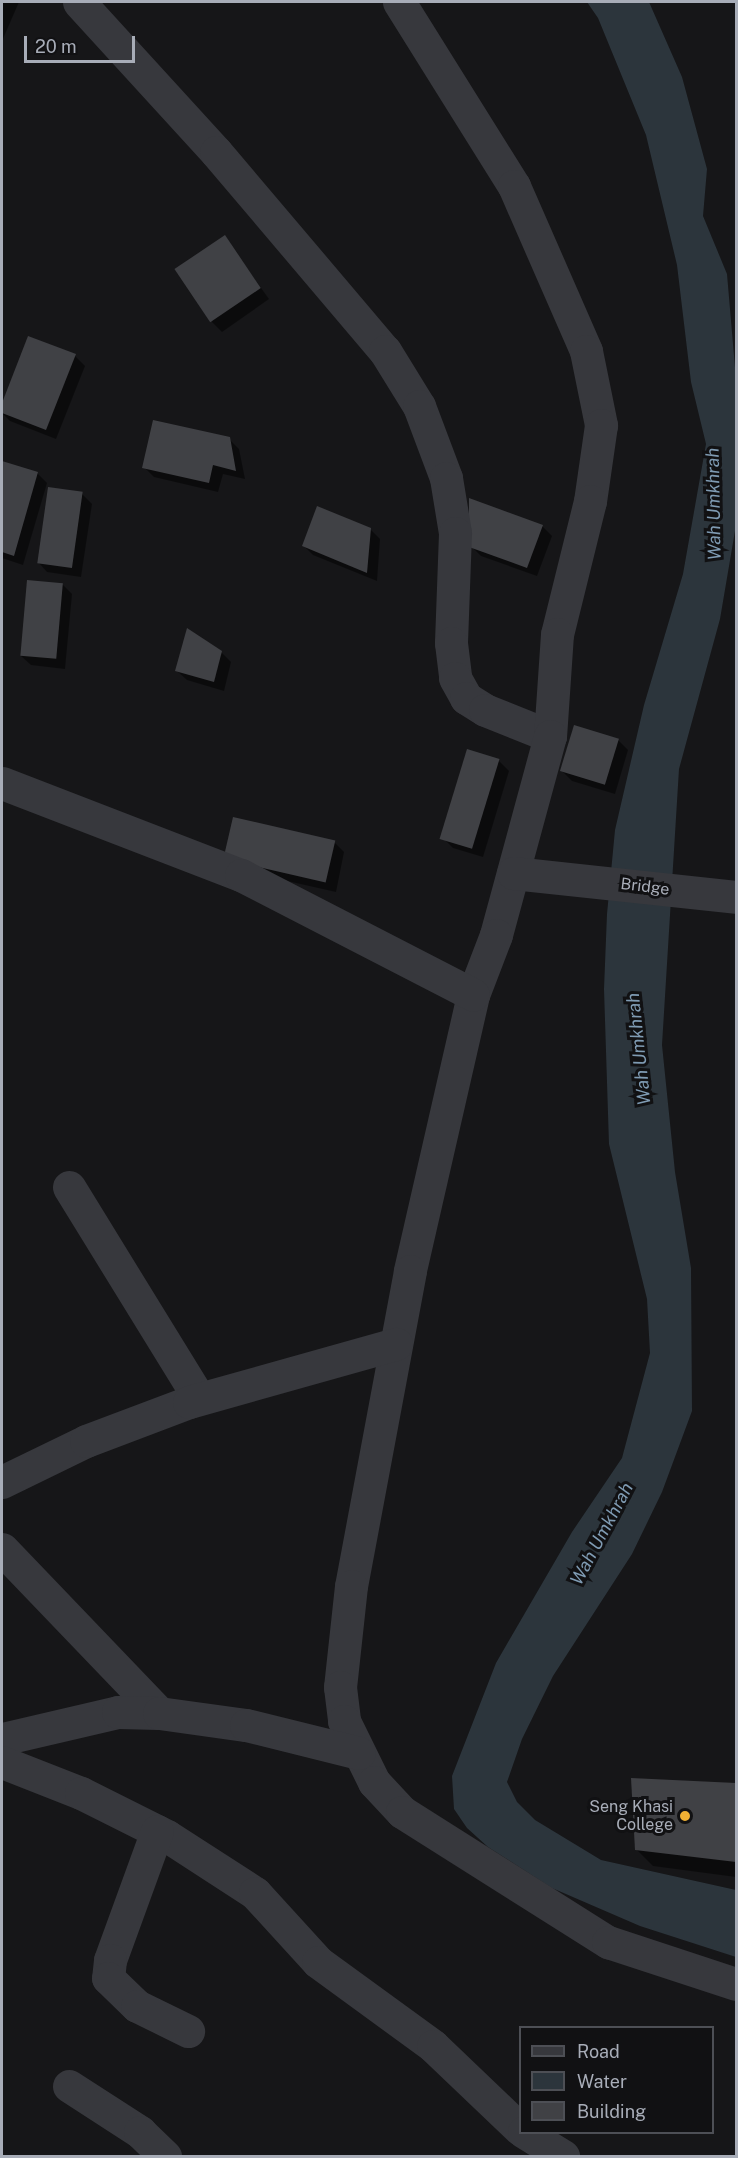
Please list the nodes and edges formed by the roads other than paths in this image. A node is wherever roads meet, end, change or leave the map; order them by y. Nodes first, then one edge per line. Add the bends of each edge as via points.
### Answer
1 (80, 2) edge
2 (399, 2) edge
3 (550, 736) junction
4 (2, 783) edge
5 (513, 873) junction
6 (726, 896) edge
7 (473, 995) junction
8 (69, 1187) dead end
9 (396, 1344) junction
10 (200, 1398) junction
11 (2, 1482) edge
12 (2, 1549) edge
13 (159, 1713) junction
14 (2, 1739) edge
15 (359, 1753) junction
16 (2, 1762) edge
17 (157, 1832) junction
18 (736, 1984) edge
19 (188, 2031) dead end
20 (69, 2086) dead end
21 (524, 2140) edge
22 (165, 2157) edge
23 (563, 2157) edge

1 - 3 street via 216,152 385,351 418,406 446,478 455,533 451,643 455,678 466,698 485,710
2 - 3 street via 514,186 586,351 598,395 600,435 590,501 557,634
3 - 5 street
4 - 7 street via 241,875
5 - 6 street, Bridge
5 - 7 street
7 - 9 street
8 - 10 street
9 - 10 street
9 - 15 street via 351,1586 340,1687 344,1721
10 - 11 street via 86,1441
12 - 13 street
13 - 14 street via 118,1712
13 - 15 street via 246,1725
15 - 18 street via 374,1782 402,1812 608,1942
16 - 17 street via 81,1793
17 - 19 street via 110,1960 108,1978 137,2006
17 - 21 street via 255,1893 318,1962 433,2046
20 - 22 street via 140,2132
21 - 23 street

